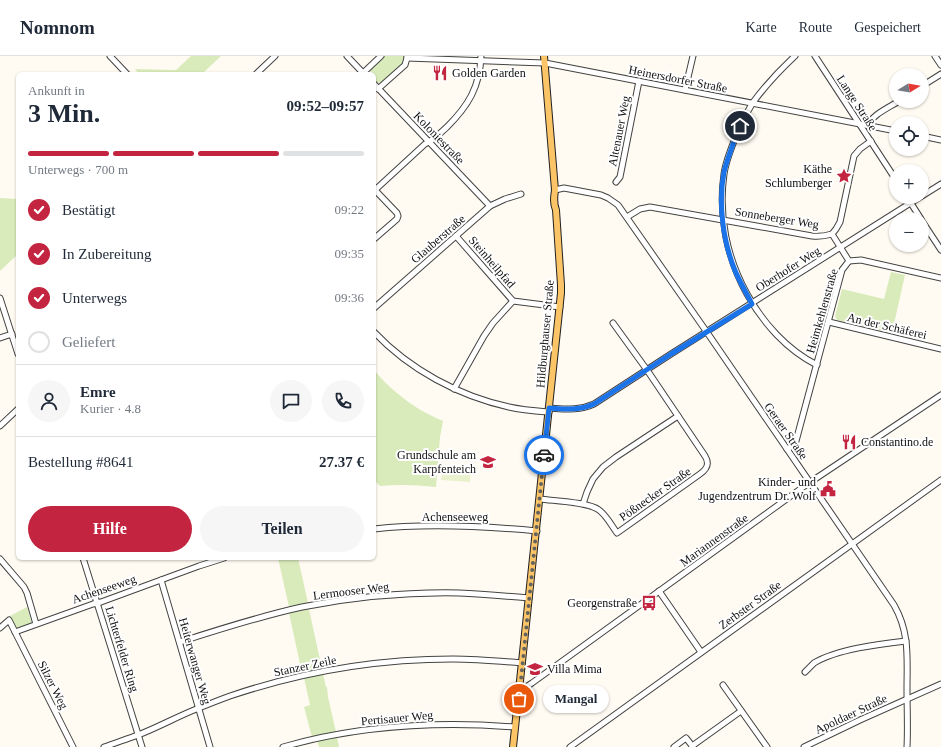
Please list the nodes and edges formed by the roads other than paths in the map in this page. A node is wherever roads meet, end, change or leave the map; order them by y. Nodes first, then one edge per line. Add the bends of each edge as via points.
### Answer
1 (110, 56) edge
2 (275, 56) edge
3 (347, 56) edge
4 (381, 56) edge
5 (693, 56) edge
6 (795, 56) edge
7 (815, 56) edge
8 (935, 56) edge
9 (407, 57) edge
10 (480, 58) edge
11 (544, 59) edge
12 (941, 65) edge
13 (125, 72) edge
14 (258, 72) edge
15 (362, 72) edge
16 (366, 72) edge
17 (941, 74) edge
18 (639, 81) junction
19 (929, 82) edge
20 (376, 86) edge
21 (685, 90) junction
22 (753, 103) junction
23 (889, 107) edge
24 (860, 124) junction
25 (868, 126) junction
26 (889, 130) edge
27 (929, 137) edge
28 (941, 140) edge
29 (871, 141) junction
30 (429, 142) junction
31 (889, 169) edge
32 (616, 182) dead end
33 (941, 184) edge
34 (376, 189) edge
35 (555, 190) junction
36 (376, 191) edge
37 (929, 191) edge
38 (521, 194) dead end
39 (908, 204) edge
40 (490, 206) junction
41 (627, 217) junction
42 (723, 220) junction
43 (929, 231) edge
44 (832, 234) junction
45 (456, 236) junction
46 (376, 238) edge
47 (841, 248) junction
48 (941, 250) edge
49 (849, 261) junction
50 (941, 278) edge
51 (0, 298) edge
52 (513, 302) junction
53 (752, 304) junction
54 (376, 306) edge
55 (560, 307) junction
56 (829, 322) junction
57 (613, 323) dead end
58 (707, 332) junction
59 (12, 334) junction
60 (376, 334) edge
61 (0, 338) edge
62 (16, 347) edge
63 (941, 349) edge
64 (817, 365) junction
65 (647, 370) junction
66 (454, 389) junction
67 (941, 395) edge
68 (549, 410) junction
69 (16, 411) edge
70 (678, 416) junction
71 (0, 426) edge
72 (787, 450) junction
73 (941, 480) edge
74 (810, 482) junction
75 (540, 499) junction
76 (583, 504) junction
77 (376, 529) edge
78 (537, 531) junction
79 (852, 544) junction
80 (0, 559) edge
81 (84, 560) edge
82 (218, 560) edge
83 (161, 580) junction
84 (659, 591) junction
85 (529, 598) junction
86 (97, 603) junction
87 (36, 624) junction
88 (0, 628) edge
89 (15, 632) junction
90 (906, 641) junction
91 (180, 642) junction
92 (701, 652) junction
93 (522, 663) junction
94 (805, 672) dead end
95 (941, 684) edge
96 (723, 685) dead end
97 (520, 688) junction
98 (907, 699) junction
99 (198, 708) junction
100 (741, 711) junction
101 (515, 727) junction
102 (139, 735) junction
103 (73, 747) edge
104 (104, 747) edge
105 (142, 747) edge
106 (210, 747) edge
107 (283, 747) edge
108 (513, 747) edge
109 (570, 747) edge
110 (674, 747) edge
111 (692, 747) edge
112 (767, 747) edge
113 (804, 747) edge
114 (908, 747) edge

1 - 13 street
2 - 14 street
3 - 15 street
4 - 16 street
5 - 21 street
6 - 22 street
7 - 24 street, Lange Straße
8 - 12 street
9 - 10 street, Heinersdorfer Straße
9 - 20 street via 405,65
10 - 11 street, Heinersdorfer Straße
10 - 30 street via 480,73 467,104
11 - 18 street, Heinersdorfer Straße
11 - 35 main road, Hildburghauser Straße
17 - 19 street
18 - 21 street, Heinersdorfer Straße
18 - 32 street, Altenauer Weg via 620,177
20 - 30 street, Koloniestraße
21 - 22 street, Heinersdorfer Straße
22 - 24 street, Heinersdorfer Straße
22 - 42 street via 740,126 724,173
23 - 25 street via 873,117
24 - 25 street, Heinersdorfer Straße
24 - 29 street, Lange Straße
25 - 26 street, Heinersdorfer Straße
27 - 28 street
29 - 31 street, Lange Straße
29 - 44 street via 854,156 840,222
30 - 34 street
30 - 40 street, Koloniestraße
33 - 37 street, Oberhofer Weg
35 - 41 street, Geraer Straße via 564,188 601,195 618,205
35 - 55 main road, Hildburghauser Straße via 553,198 561,285
36 - 46 street via 398,216
38 - 40 street, Glauberstraße
39 - 47 street, Oberhofer Weg
40 - 45 street, Glauberstraße
41 - 42 street, Sonneberger Weg via 640,209 650,207
41 - 58 street, Geraer Straße
42 - 44 street, Sonneberger Weg via 819,237
42 - 53 street via 734,268
43 - 48 street
44 - 47 street, Heimkehlenstraße
45 - 52 street, Steinheilpfad
45 - 54 street, Glauberstraße
47 - 49 street, Heimkehlenstraße
47 - 53 street, Oberhofer Weg
49 - 50 street via 861,260
49 - 56 street, Heimkehlenstraße via 842,270
51 - 59 street
52 - 55 street, Steinheilpfad
52 - 66 street via 484,336
53 - 58 street, Oberhofer Weg
53 - 64 street via 783,341
55 - 68 main road, Hildburghauser Straße
56 - 63 street, An der Schäferei
56 - 64 street, Heimkehlenstraße
57 - 65 street
58 - 65 street, Oberhofer Weg
58 - 72 street, Geraer Straße
59 - 61 street
59 - 62 street
60 - 66 street, Oberhofer Weg via 408,362
64 - 72 street, Heimkehlenstraße via 796,441
65 - 68 street, Oberhofer Weg via 594,404 574,410
65 - 70 street, Pößnecker Straße
66 - 68 street, Oberhofer Weg via 503,406
67 - 74 street, Mariannenstraße
68 - 75 main road, Hildburghauser Straße
69 - 71 street
70 - 76 street via 603,467 593,479
70 - 76 street, Pößnecker Straße via 707,458 706,469 617,533 600,511
72 - 74 street, Geraer Straße
73 - 79 street, Zerbster Straße
74 - 79 street, Geraer Straße
74 - 84 street, Mariannenstraße
75 - 76 street
75 - 78 main road, Hildburghauser Straße
77 - 78 street, Achenseeweg via 460,526
78 - 85 main road, Hildburghauser Straße
79 - 90 street, Geraer Straße via 894,605 901,619
79 - 92 street, Zerbster Straße
80 - 87 street via 24,587
81 - 86 street, Lichterfelder Ring
82 - 83 street, Achenseeweg
83 - 86 street, Achenseeweg
83 - 91 street, Heiterwanger Weg
84 - 92 street
84 - 97 street, Mariannenstraße via 532,683 523,689
85 - 91 street, Lermooser Weg via 450,593 348,600 278,613
85 - 93 main road, Hildburghauser Straße
86 - 87 street, Achenseeweg
86 - 102 street, Lichterfelder Ring
87 - 89 street, Achenseeweg
88 - 89 street via 9,620
89 - 103 street, Silzer Weg
90 - 94 street via 841,652 817,662
90 - 98 street, Geraer Straße
91 - 99 street, Heiterwanger Weg
92 - 109 street, Zerbster Straße
93 - 97 main road, Hildburghauser Straße
93 - 99 street, Stanzer Zeile via 452,659 357,666 280,681
95 - 98 street, Apoldaer Straße
96 - 100 street
97 - 101 main road, Hildburghauser Straße
98 - 113 street, Apoldaer Straße
98 - 114 street, Geraer Straße
99 - 102 street, Stanzer Zeile
99 - 106 street, Heiterwanger Weg
100 - 111 street
100 - 112 street
101 - 107 street, Pertisauer Weg via 421,724 336,734
101 - 108 main road, Hildburghauser Straße
102 - 104 street, Stanzer Zeile
102 - 105 street, Lichterfelder Ring
110 - 111 street via 686,738

